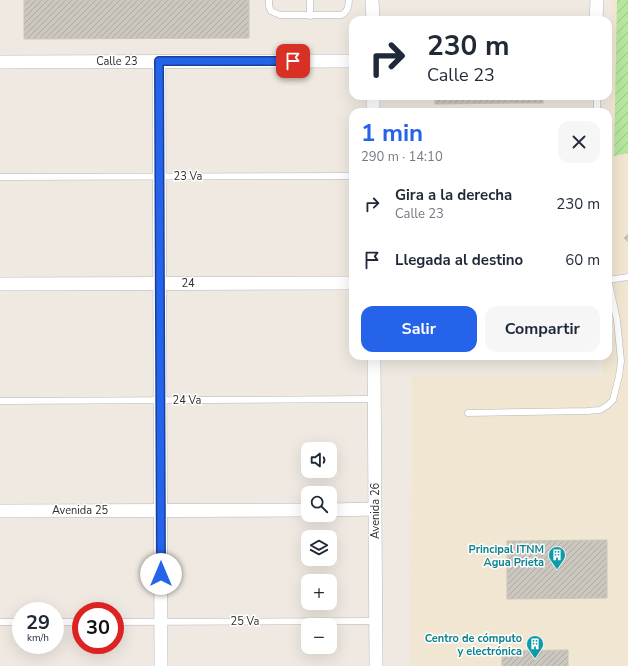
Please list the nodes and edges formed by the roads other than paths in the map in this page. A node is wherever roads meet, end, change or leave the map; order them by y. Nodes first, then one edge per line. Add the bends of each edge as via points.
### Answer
1 (268, 0) edge
2 (310, 0) edge
3 (349, 0) edge
4 (372, 0) edge
5 (597, 0) edge
6 (310, 16) junction
7 (373, 16) edge
8 (596, 16) edge
9 (159, 61) junction
10 (349, 61) edge
11 (0, 62) edge
12 (159, 176) junction
13 (349, 176) edge
14 (0, 177) edge
15 (628, 277) edge
16 (612, 279) edge
17 (349, 283) edge
18 (0, 284) edge
19 (160, 284) junction
20 (612, 298) edge
21 (374, 360) edge
22 (375, 399) junction
23 (160, 400) junction
24 (0, 401) edge
25 (468, 413) dead end
26 (375, 509) junction
27 (160, 510) junction
28 (301, 510) edge
29 (337, 510) edge
30 (0, 511) edge
31 (161, 621) junction
32 (376, 621) junction
33 (0, 622) edge
34 (12, 622) edge
35 (124, 622) edge
36 (161, 666) edge
37 (376, 666) edge

1 - 6 lane via 271,11 280,15
2 - 6 lane
3 - 6 lane via 348,8 342,15
4 - 7 street
5 - 8 street
9 - 10 street, Calle 23
9 - 11 street, Calle 23
9 - 12 street
12 - 13 lane, 23 Va
12 - 14 lane, 23 Va
12 - 19 street
15 - 16 lane
17 - 19 street, 24
18 - 19 street, 24
19 - 23 street
20 - 25 lane via 621,361 613,400 608,405 600,410 587,411
21 - 22 street, Avenida 26
22 - 23 lane, 24 Va
22 - 26 street, Avenida 26
23 - 24 lane, 24 Va
23 - 27 street
26 - 29 street
26 - 32 street, Avenida 26
27 - 28 street, Avenida 25
27 - 30 street, Avenida 25
27 - 31 street
31 - 32 lane, 25 Va
31 - 35 lane, 25 Va
31 - 36 street
32 - 37 street, Avenida 26
33 - 34 lane

